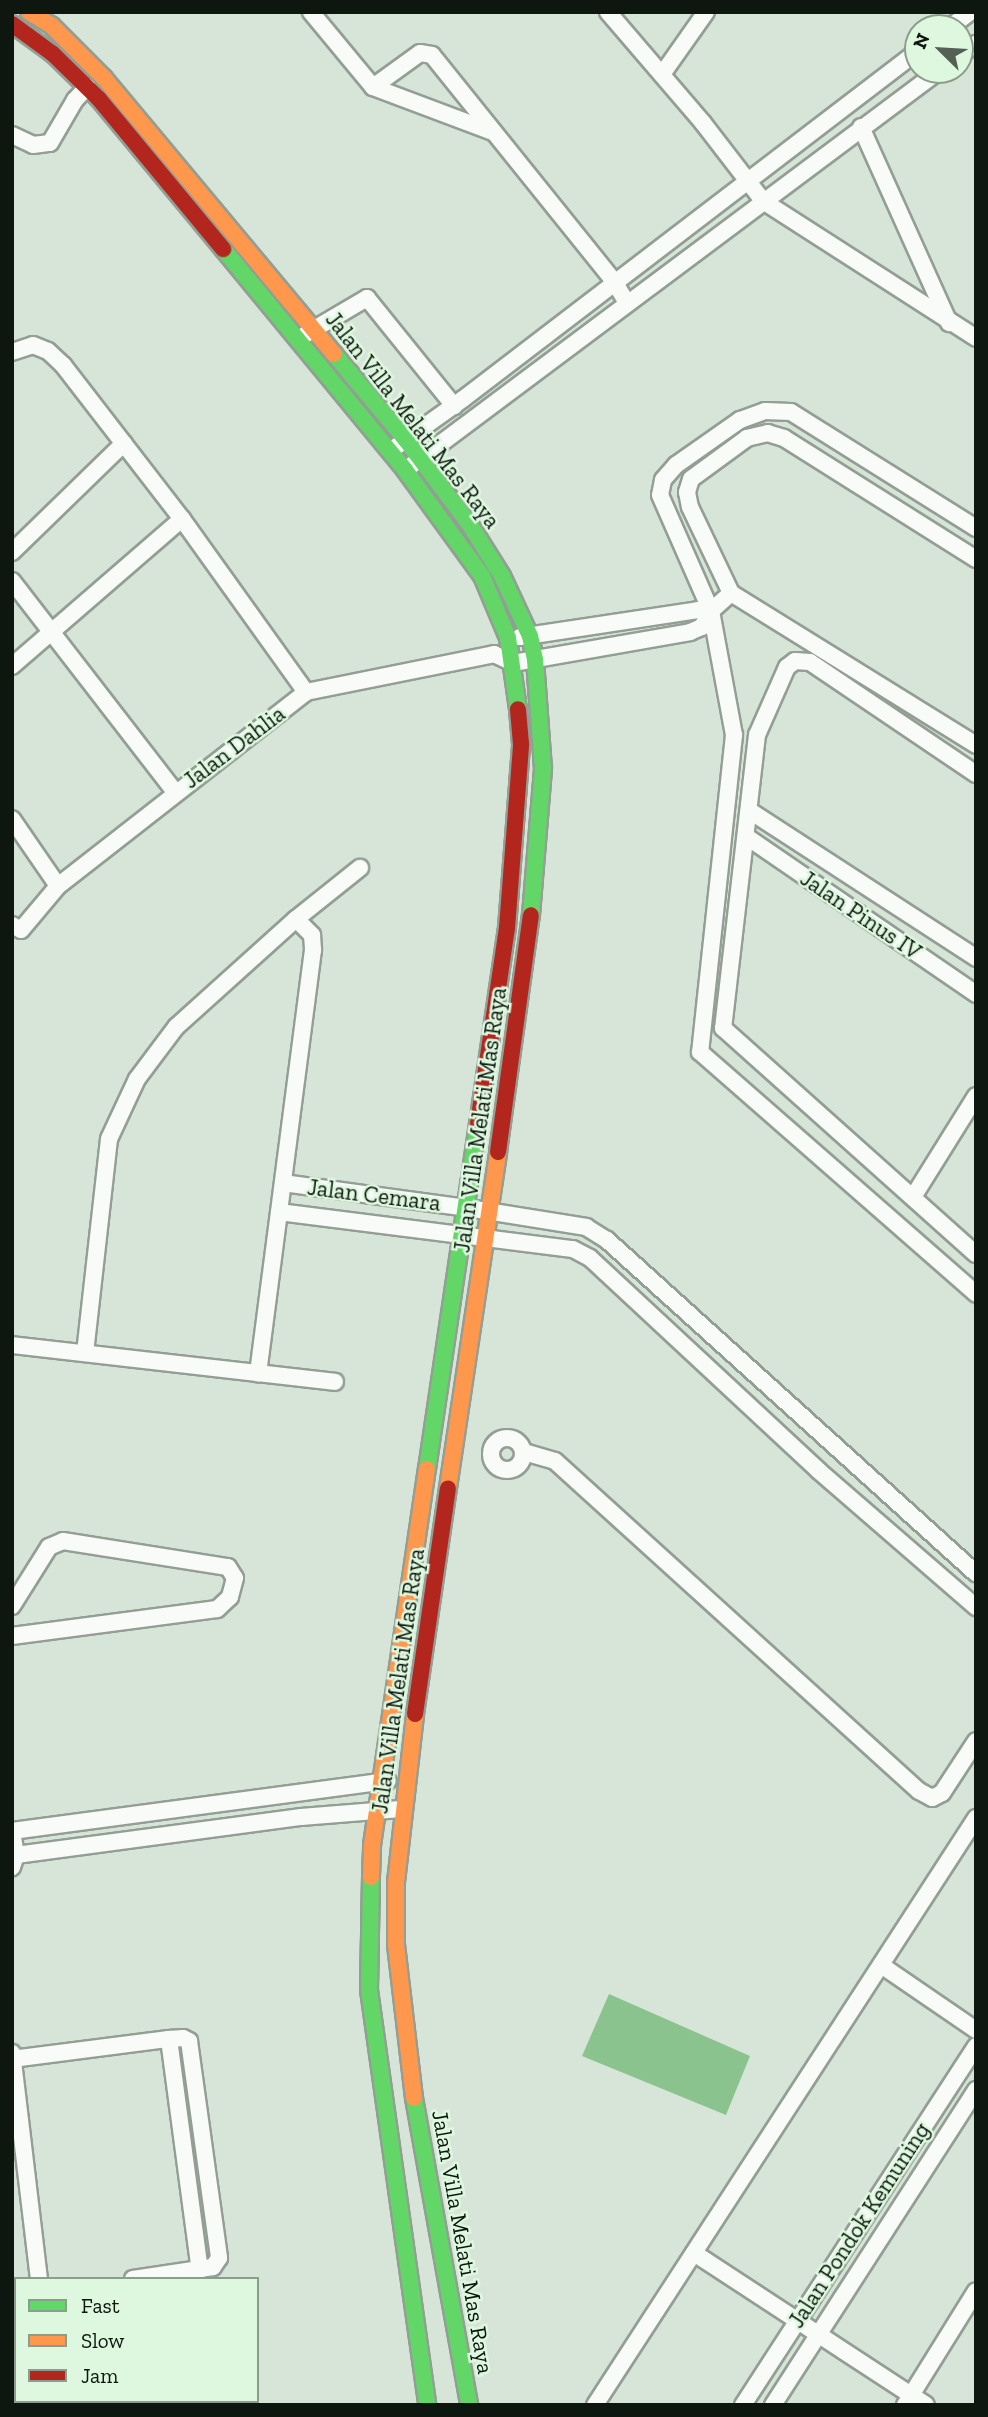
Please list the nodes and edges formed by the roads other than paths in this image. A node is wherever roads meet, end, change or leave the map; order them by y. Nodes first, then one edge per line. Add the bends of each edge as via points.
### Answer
1 (29, 12) edge
2 (311, 12) edge
3 (608, 12) edge
4 (706, 12) edge
5 (12, 24) edge
6 (904, 62) edge
7 (663, 73) junction
8 (921, 84) edge
9 (87, 87) junction
10 (373, 87) junction
11 (861, 128) junction
12 (495, 133) junction
13 (12, 135) edge
14 (746, 181) junction
15 (763, 201) junction
16 (615, 282) junction
17 (627, 303) junction
18 (949, 323) junction
19 (315, 329) junction
20 (976, 338) edge
21 (298, 340) junction
22 (13, 353) edge
23 (454, 406) junction
24 (406, 440) junction
25 (124, 443) junction
26 (389, 451) junction
27 (420, 460) junction
28 (405, 470) junction
29 (182, 519) junction
30 (976, 528) edge
31 (12, 552) edge
32 (976, 559) edge
33 (12, 581) edge
34 (731, 593) junction
35 (711, 611) junction
36 (52, 632) junction
37 (530, 636) junction
38 (508, 639) junction
39 (494, 654) junction
40 (535, 660) junction
41 (513, 663) junction
42 (12, 666) edge
43 (306, 692) junction
44 (734, 735) junction
45 (757, 735) junction
46 (976, 746) edge
47 (520, 768) junction
48 (543, 769) junction
49 (976, 774) edge
50 (175, 792) junction
51 (750, 811) junction
52 (12, 819) edge
53 (747, 837) junction
54 (360, 867) dead end
55 (58, 886) junction
56 (736, 915) junction
57 (714, 917) junction
58 (296, 919) junction
59 (17, 928) edge
60 (976, 958) edge
61 (976, 994) edge
62 (976, 1096) edge
63 (282, 1184) junction
64 (913, 1197) junction
65 (466, 1207) junction
66 (490, 1211) junction
67 (279, 1212) junction
68 (462, 1236) junction
69 (485, 1239) junction
70 (976, 1254) edge
71 (974, 1287) edge
72 (12, 1345) edge
73 (85, 1353) junction
74 (258, 1373) junction
75 (335, 1382) dead end
76 (524, 1452) dead end
77 (976, 1573) edge
78 (12, 1606) edge
79 (976, 1607) edge
80 (12, 1636) edge
81 (976, 1741) edge
82 (379, 1780) junction
83 (405, 1781) junction
84 (401, 1809) junction
85 (376, 1811) junction
86 (976, 1818) edge
87 (12, 1832) edge
88 (14, 1861) edge
89 (881, 1965) junction
90 (976, 2030) edge
91 (976, 2046) edge
92 (12, 2053) edge
93 (13, 2058) edge
94 (976, 2090) edge
95 (694, 2253) junction
96 (39, 2277) edge
97 (148, 2277) edge
98 (976, 2291) edge
99 (795, 2321) junction
100 (818, 2335) junction
101 (908, 2400) edge
102 (427, 2405) edge
103 (469, 2405) edge
104 (595, 2405) edge
105 (743, 2405) edge
106 (773, 2405) edge
107 (926, 2405) edge

1 - 19 street, Jalan Villa Melati Mas Raya via 52,26 104,78
2 - 10 street
3 - 7 street
4 - 7 street
5 - 9 street, Jalan Villa Melati Mas Raya
6 - 14 street
7 - 14 street
8 - 11 street
9 - 13 street via 50,143 33,145
9 - 21 street, Jalan Villa Melati Mas Raya
10 - 12 street
10 - 12 street via 420,53 432,55
11 - 15 street
11 - 18 street
12 - 16 street
14 - 15 street
14 - 16 street
15 - 17 street
15 - 18 street
16 - 17 street
16 - 23 street
17 - 27 street
18 - 20 street
19 - 21 street
19 - 23 street via 367,298
19 - 24 street, Jalan Villa Melati Mas Raya
21 - 26 street, Jalan Villa Melati Mas Raya
22 - 25 street via 33,345 48,351
23 - 24 street
24 - 26 street
24 - 27 street, Jalan Villa Melati Mas Raya
25 - 29 street
25 - 31 street
26 - 28 street, Jalan Villa Melati Mas Raya
27 - 28 street
27 - 37 street, Jalan Villa Melati Mas Raya via 489,555
28 - 38 street, Jalan Villa Melati Mas Raya via 482,576
29 - 36 street
29 - 43 street
30 - 35 street via 791,412 765,411 740,420 676,465 663,480 660,495
32 - 34 street via 784,438 768,433 747,438 691,479 687,492
33 - 36 street
34 - 35 street
34 - 46 street
35 - 37 street
35 - 40 street via 702,627 690,632
35 - 44 street
36 - 42 street
36 - 50 street
37 - 38 street
37 - 40 street, Jalan Villa Melati Mas Raya
38 - 39 street
38 - 41 street, Jalan Villa Melati Mas Raya
39 - 41 street
39 - 43 street, Jalan Dahlia
40 - 41 street
40 - 48 street, Jalan Villa Melati Mas Raya
41 - 47 street, Jalan Villa Melati Mas Raya
43 - 50 street, Jalan Dahlia
44 - 45 street
44 - 57 street
45 - 49 street via 787,667 804,661
45 - 51 street
47 - 48 street
47 - 65 street, Jalan Villa Melati Mas Raya via 507,929
48 - 66 street, Jalan Villa Melati Mas Raya via 530,931
50 - 55 street, Jalan Dahlia
51 - 53 street
51 - 60 street, Jalan Pinus IV
52 - 55 street
53 - 56 street
53 - 61 street, Jalan Pinus IV
54 - 58 street
55 - 59 street, Jalan Dahlia
56 - 57 street
56 - 64 street via 725,1032
57 - 71 street via 700,1052
58 - 63 street via 312,935 313,950
58 - 73 street via 176,1027 136,1079 109,1139
62 - 64 street
63 - 65 street, Jalan Cemara
63 - 67 street
64 - 70 street
65 - 66 street, Jalan Cemara
65 - 68 street, Jalan Villa Melati Mas Raya
66 - 69 street, Jalan Villa Melati Mas Raya
66 - 77 street, Jalan Cemara via 586,1227 607,1240
67 - 68 street, Jalan Cemara
67 - 74 street
68 - 69 street, Jalan Cemara
68 - 82 street, Jalan Villa Melati Mas Raya
69 - 79 street, Jalan Cemara via 573,1249 590,1258 820,1471
69 - 83 street, Jalan Villa Melati Mas Raya
72 - 73 street
73 - 74 street
74 - 75 street
76 - 81 street via 555,1461 919,1791 932,1798 942,1793
78 - 80 street via 48,1547 63,1541 228,1567 235,1578 230,1598 217,1609
82 - 83 street
82 - 85 street, Jalan Villa Melati Mas Raya
82 - 87 street
83 - 84 street, Jalan Villa Melati Mas Raya
84 - 85 street
84 - 103 street, Jalan Villa Melati Mas Raya via 396,1944 403,2024
85 - 88 street via 301,1816
85 - 102 street, Jalan Villa Melati Mas Raya via 369,1990
86 - 89 street
87 - 88 street
89 - 90 street
89 - 95 street
91 - 99 street, Jalan Pondok Kemuning
92 - 93 street
93 - 96 street
93 - 97 street via 169,2039 200,2270
94 - 100 street, Jalan Pondok Kemuning
95 - 99 street
95 - 104 street
98 - 101 street
99 - 100 street
99 - 105 street, Jalan Pondok Kemuning
100 - 101 street
100 - 106 street, Jalan Pondok Kemuning
101 - 107 street

